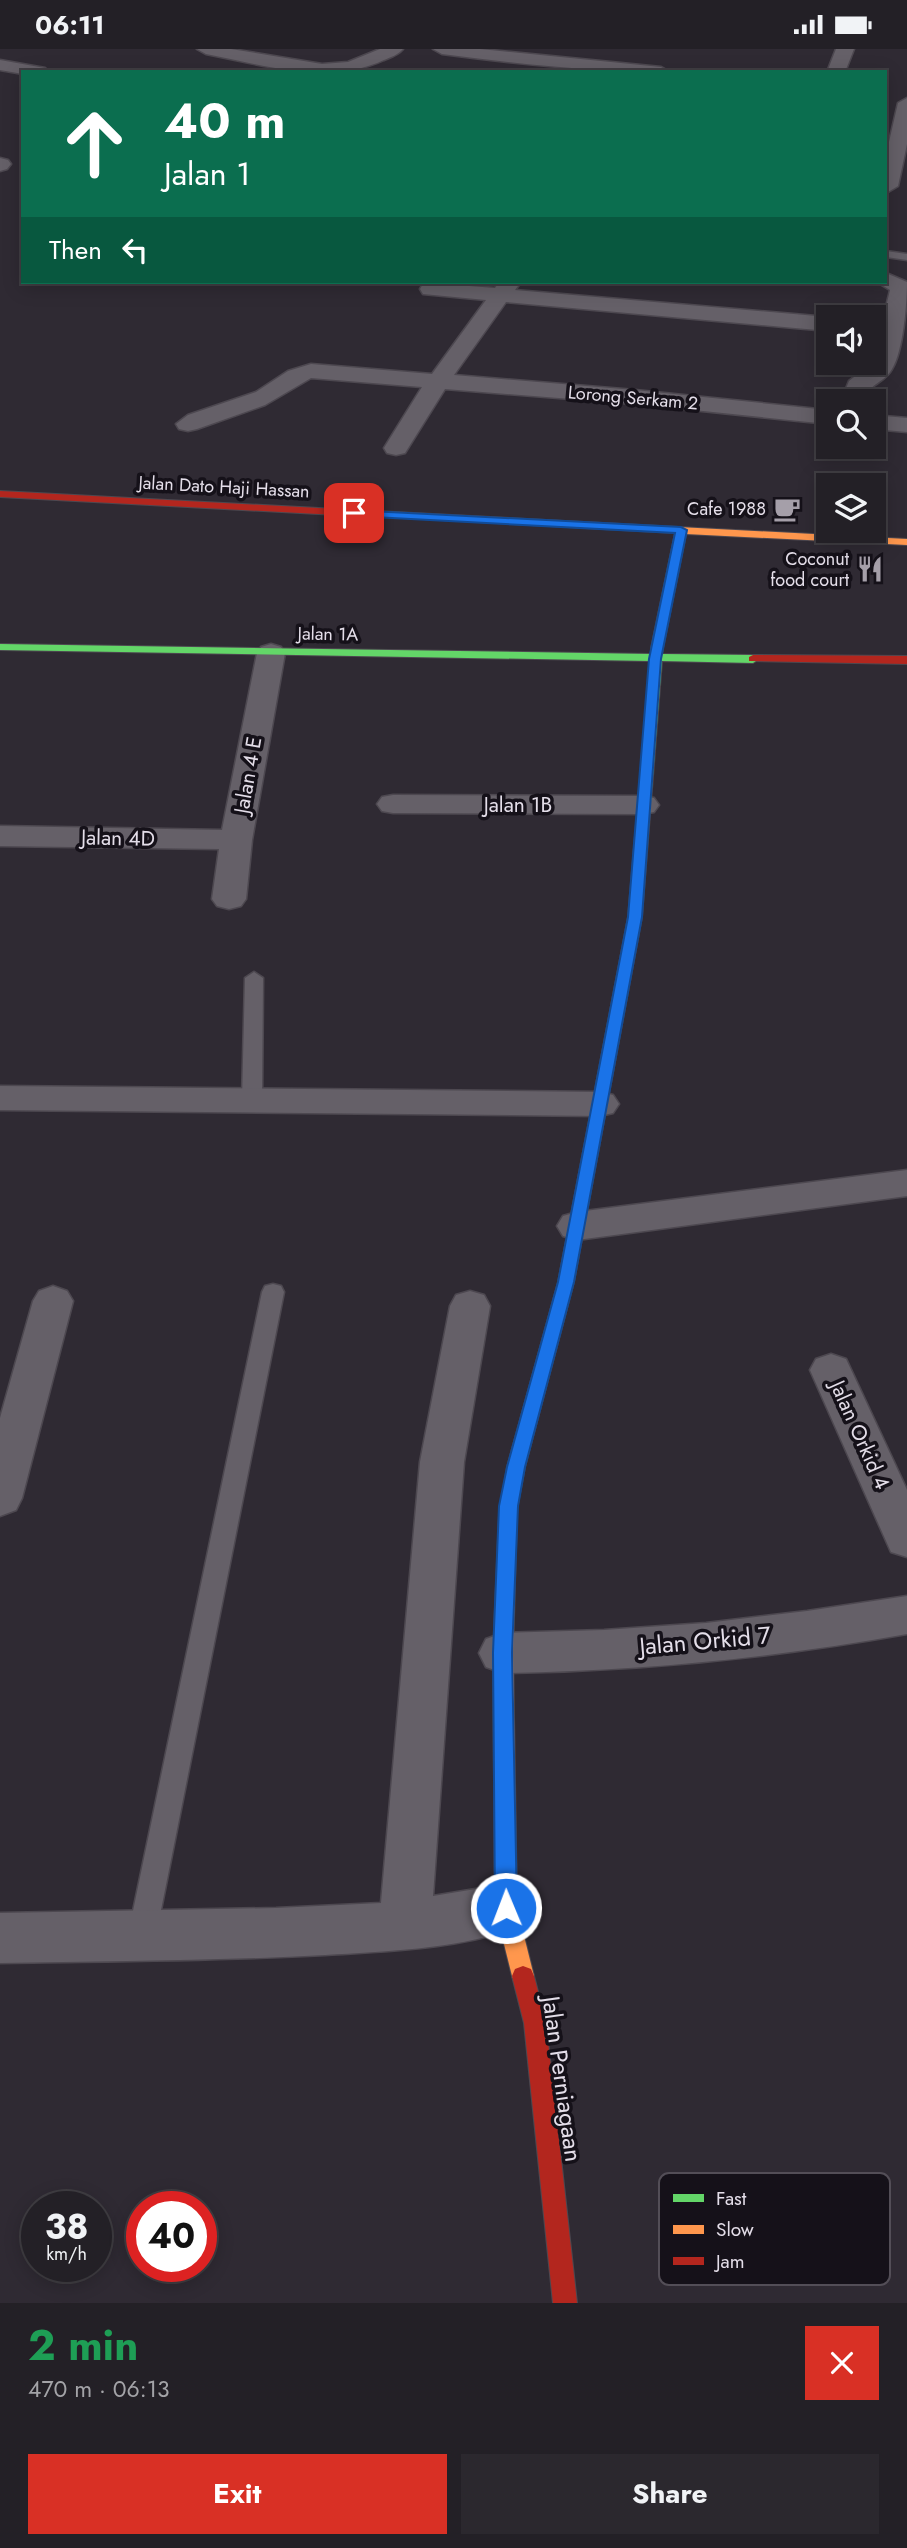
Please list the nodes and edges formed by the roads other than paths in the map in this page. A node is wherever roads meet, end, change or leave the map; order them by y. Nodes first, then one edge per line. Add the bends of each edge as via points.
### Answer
1 (13, 49) edge
2 (206, 49) edge
3 (394, 49) edge
4 (442, 49) edge
5 (845, 49) edge
6 (0, 54) edge
7 (0, 65) edge
8 (560, 68) edge
9 (28, 70) edge
10 (341, 70) edge
11 (610, 70) edge
12 (837, 70) edge
13 (903, 94) edge
14 (893, 187) edge
15 (887, 254) edge
16 (907, 257) edge
17 (887, 280) edge
18 (507, 288) edge
19 (431, 289) dead end
20 (886, 320) edge
21 (816, 323) edge
22 (871, 375) edge
23 (438, 381) junction
24 (856, 389) edge
25 (816, 416) edge
26 (886, 423) edge
27 (188, 424) dead end
28 (907, 425) edge
29 (396, 448) dead end
30 (0, 494) edge
31 (681, 530) junction
32 (907, 542) edge
33 (0, 647) edge
34 (271, 653) junction
35 (655, 659) junction
36 (907, 660) edge
37 (393, 804) dead end
38 (643, 805) junction
39 (0, 836) edge
40 (236, 841) junction
41 (229, 899) dead end
42 (254, 978) dead end
43 (0, 1098) edge
44 (252, 1100) junction
45 (600, 1104) junction
46 (907, 1183) edge
47 (577, 1226) junction
48 (273, 1292) dead end
49 (53, 1301) dead end
50 (470, 1306) dead end
51 (831, 1370) dead end
52 (13, 1403) edge
53 (3, 1475) edge
54 (907, 1539) edge
55 (907, 1615) edge
56 (503, 1653) junction
57 (506, 1908) junction
58 (405, 1926) junction
59 (142, 1935) junction
60 (0, 1938) edge
61 (565, 2303) edge

1 - 6 street
2 - 10 street
3 - 10 street
4 - 8 street
5 - 12 street
7 - 9 street
8 - 11 street
13 - 14 street
15 - 16 lane
17 - 20 street via 901,288
18 - 19 street
18 - 21 street
18 - 23 street
22 - 24 street
23 - 25 street, Lorong Serkam 2
23 - 27 street, Lorong Serkam 2 via 298,373 255,401
23 - 29 street
26 - 28 street
30 - 31 street, Jalan Dato Haji Hassan
31 - 32 street, Jalan Dato Haji Hassan
31 - 35 street, Jalan Perniagaan
33 - 34 street, Jalan 1A
34 - 35 street, Jalan 1A
34 - 40 street, Jalan 4 E
35 - 36 street, Jalan 1A
35 - 38 street, Jalan Perniagaan
37 - 38 street, Jalan 1B
38 - 45 street, Jalan Perniagaan via 635,917
39 - 40 street, Jalan 4D
40 - 41 street, Jalan 4 E
42 - 44 lane
43 - 44 street
44 - 45 street
45 - 47 street, Jalan Perniagaan
46 - 47 street
47 - 56 street, Jalan Perniagaan via 508,1506
48 - 59 lane
49 - 52 street
50 - 58 street via 442,1462
51 - 54 street, Jalan Orkid 4
52 - 53 street
55 - 56 street, Jalan Orkid 7 via 750,1638 561,1653
56 - 57 street, Jalan Perniagaan
57 - 58 street
57 - 61 street, Jalan Perniagaan via 536,2023
58 - 59 street
59 - 60 street

